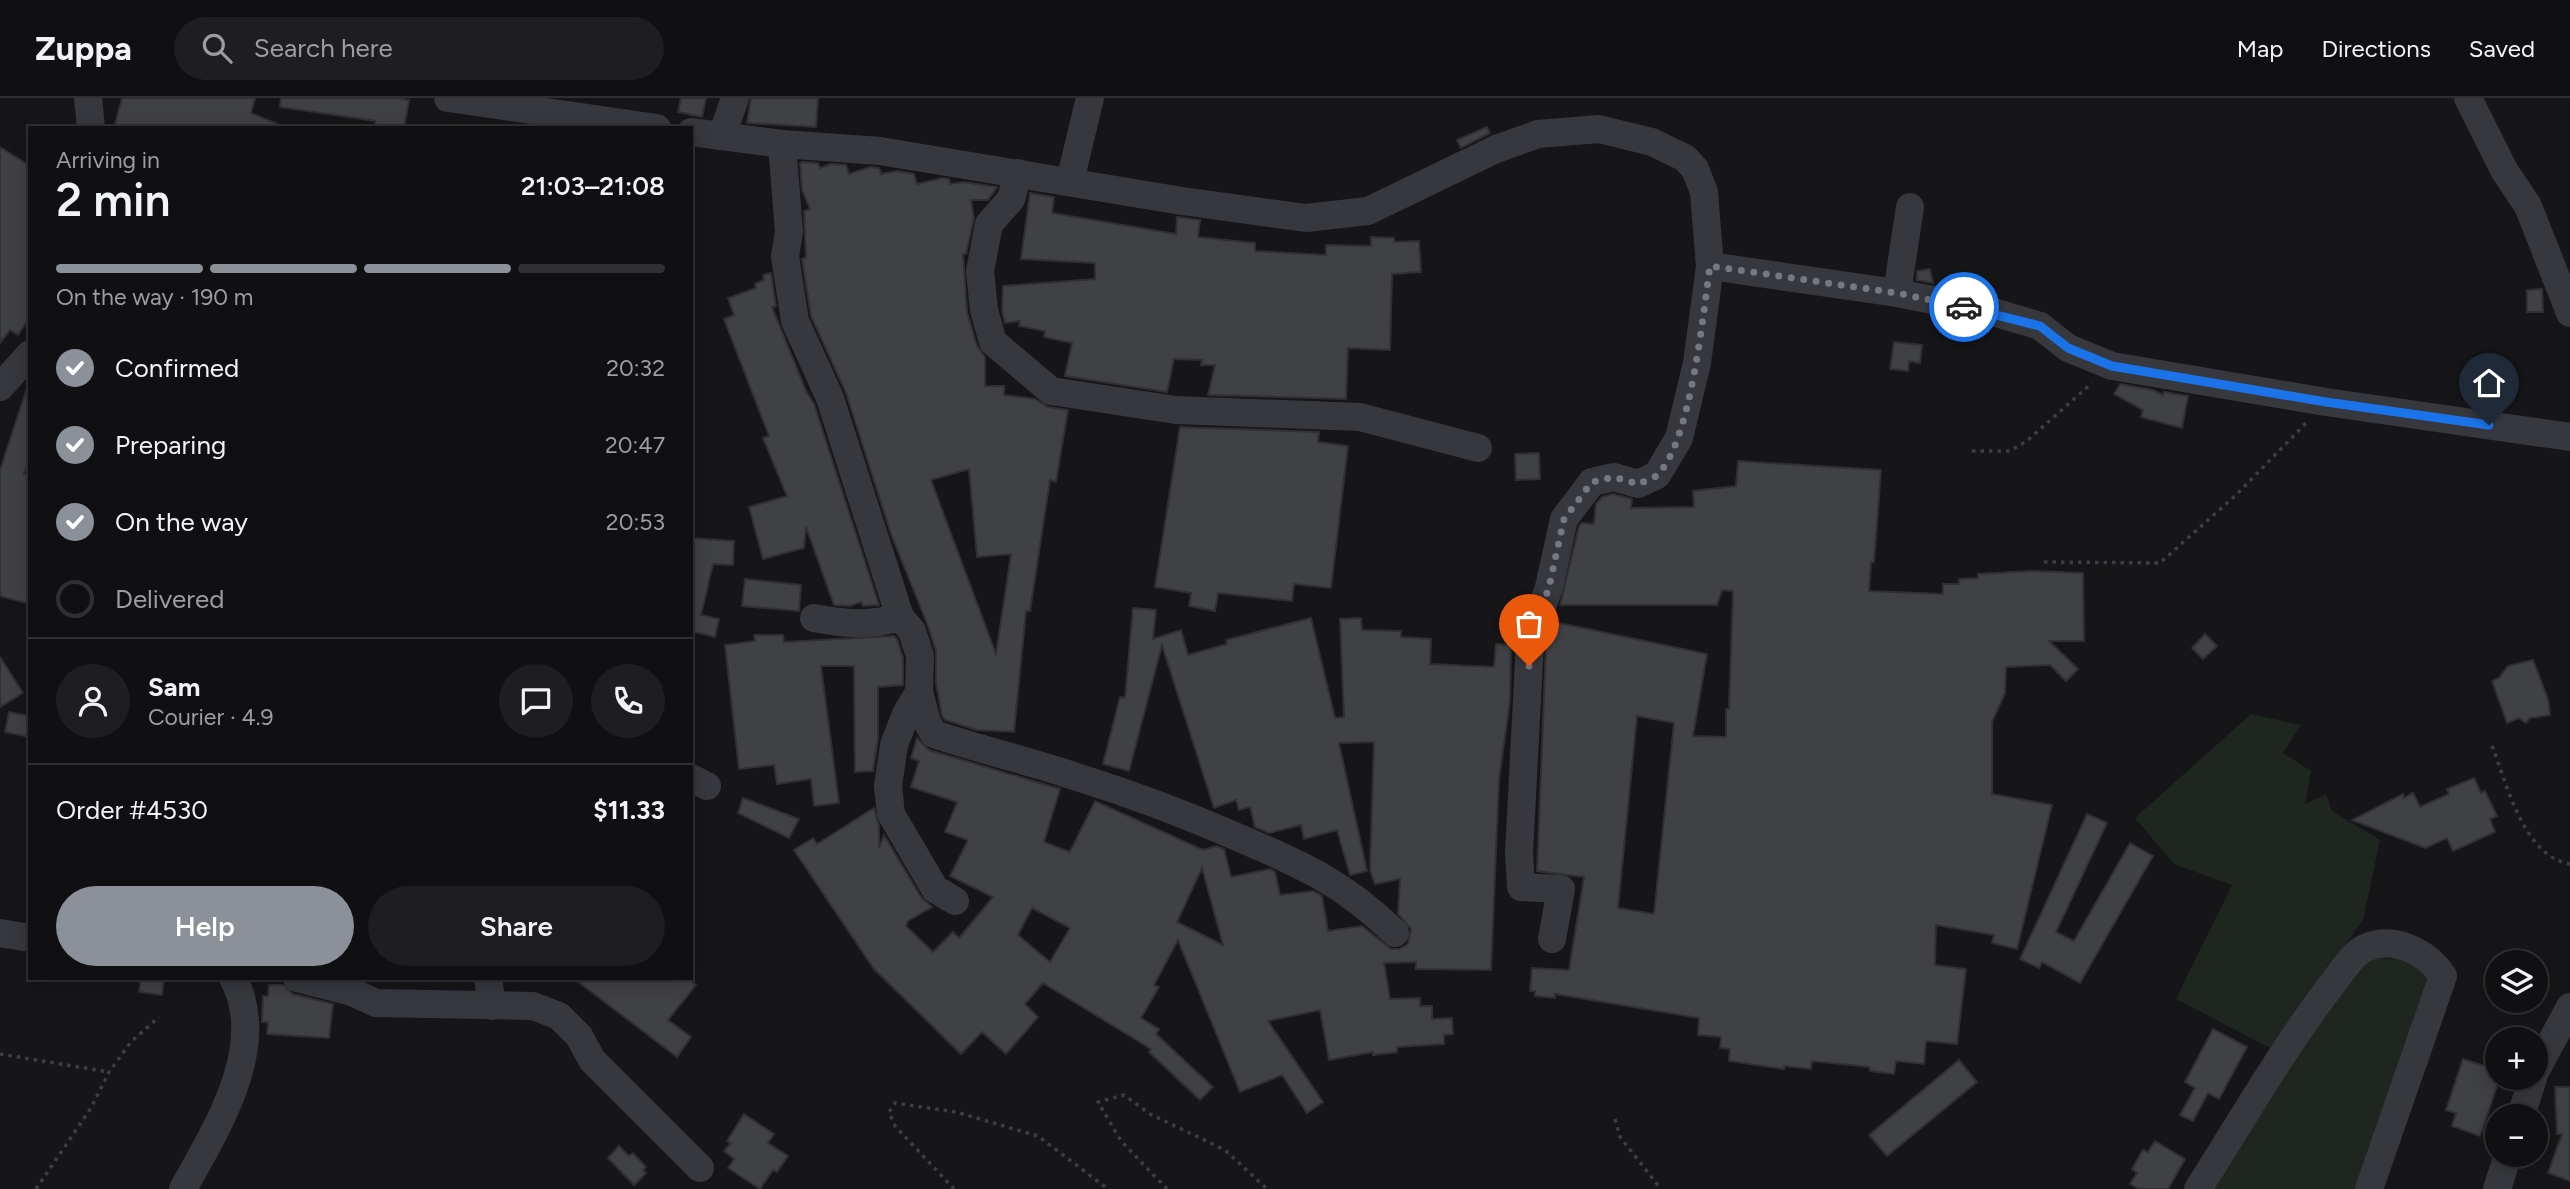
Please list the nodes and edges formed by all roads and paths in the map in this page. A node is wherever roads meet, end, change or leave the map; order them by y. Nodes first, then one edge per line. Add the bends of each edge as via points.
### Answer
1 (88, 98) edge
2 (448, 98) edge
3 (736, 98) edge
4 (1090, 98) edge
5 (2468, 98) edge
6 (528, 119) edge
7 (91, 126) edge
8 (628, 126) edge
9 (693, 132) edge
10 (722, 136) junction
11 (782, 144) junction
12 (1018, 173) junction
13 (1070, 181) junction
14 (1910, 207) dead end
15 (1710, 266) junction
16 (1897, 293) junction
17 (2570, 313) edge
18 (28, 356) edge
19 (2112, 366) junction
20 (0, 387) edge
21 (2326, 402) junction
22 (2570, 437) edge
23 (1478, 448) dead end
24 (1972, 451) dead end
25 (2044, 562) dead end
26 (900, 617) junction
27 (814, 618) dead end
28 (919, 692) junction
29 (2492, 746) dead end
30 (2570, 864) edge
31 (955, 901) dead end
32 (0, 933) edge
33 (1395, 933) dead end
34 (28, 939) edge
35 (1552, 939) dead end
36 (235, 980) edge
37 (305, 980) edge
38 (488, 980) edge
39 (492, 1006) junction
40 (2570, 1007) edge
41 (159, 1017) dead end
42 (2548, 1048) edge
43 (0, 1054) edge
44 (109, 1072) junction
45 (1615, 1119) dead end
46 (2504, 1167) edge
47 (700, 1168) dead end
48 (36, 1189) edge
49 (183, 1189) edge
50 (954, 1189) edge
51 (1108, 1189) edge
52 (1167, 1189) edge
53 (1267, 1189) edge
54 (1661, 1189) edge
55 (2198, 1189) edge
56 (2369, 1189) edge
57 (2497, 1189) edge

1 - 7 street
2 - 6 street
3 - 10 street
4 - 13 street
5 - 17 street via 2528,206
6 - 8 street
9 - 10 street
10 - 11 street
11 - 12 street via 880,151
11 - 26 street via 789,232 785,256 795,321 830,398
12 - 13 street
12 - 23 street via 1011,199 989,224 980,271 984,310 993,342 1051,391 1176,410 1360,417
13 - 15 street via 1262,214 1344,216 1368,211 1496,149 1538,134 1599,129 1669,148 1695,169 1704,192
14 - 16 street
15 - 16 street
15 - 35 street via 1697,363 1679,438 1657,475 1638,484 1614,477 1592,482 1575,501 1564,519 1549,587 1530,642 1521,887 1561,890
16 - 19 street via 2040,326 2068,348
18 - 20 street
19 - 21 street
19 - 24 path via 2010,452
21 - 22 street
21 - 25 path via 2236,495 2160,563
26 - 27 street via 878,624
26 - 28 street via 912,631 920,656
28 - 31 street via 894,745 888,786 891,814 935,889
28 - 33 street via 934,734 1077,777 1285,855 1337,884
29 - 30 path via 2525,831 2557,862
32 - 34 street
36 - 49 street via 244,1016 239,1066 232,1092
37 - 39 street via 376,1003
38 - 39 street
39 - 47 street via 533,1006 559,1016 579,1036 592,1060
40 - 42 street
41 - 44 path via 131,1042
43 - 44 path
44 - 48 path via 91,1108
45 - 54 path via 1620,1137
46 - 57 street
50 - 51 path via 895,1126 889,1112 895,1103 956,1112 1038,1136
52 - 53 path via 1121,1141 1098,1102 1124,1095 1150,1114 1225,1150
55 - 56 street via 2307,1017 2340,974 2362,948 2394,943 2434,962 2443,976

